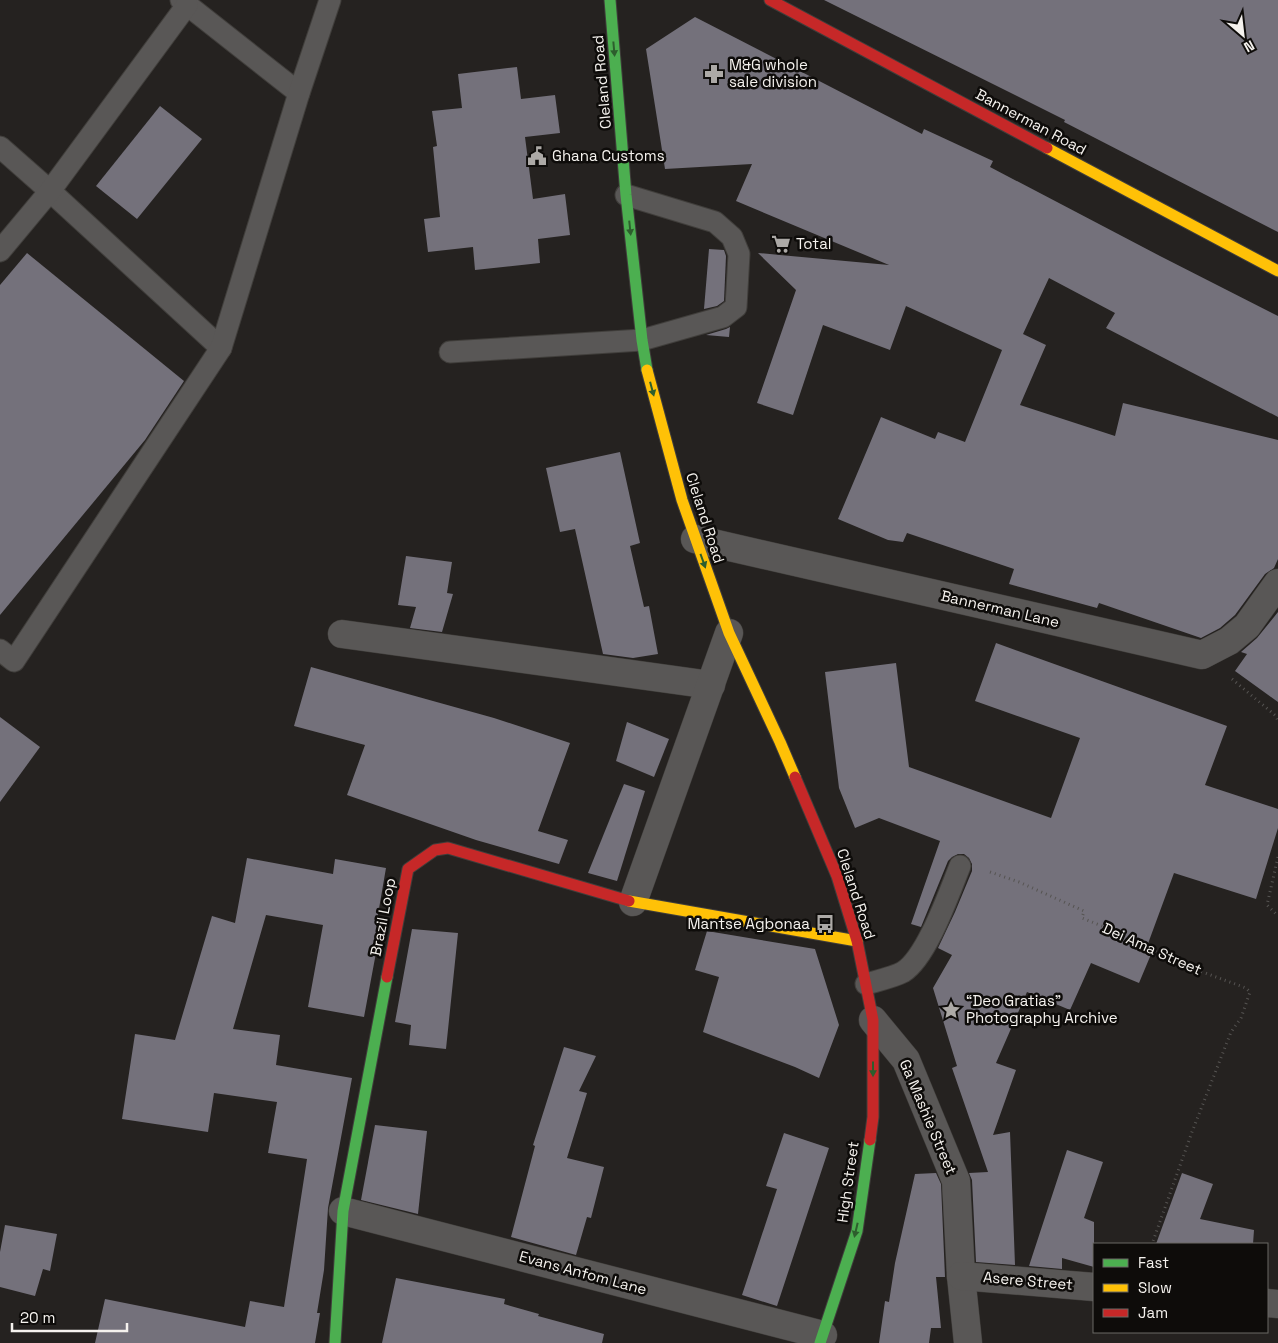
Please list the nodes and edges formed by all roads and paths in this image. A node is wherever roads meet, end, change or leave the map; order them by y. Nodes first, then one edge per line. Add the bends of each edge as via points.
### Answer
1 (330, 0) edge
2 (610, 0) edge
3 (770, 0) edge
4 (184, 3) edge
5 (299, 93) junction
6 (0, 147) edge
7 (50, 191) junction
8 (626, 195) junction
9 (0, 251) edge
10 (1278, 271) edge
11 (642, 340) junction
12 (221, 348) junction
13 (450, 352) dead end
14 (695, 539) junction
15 (1278, 583) edge
16 (729, 633) junction
17 (342, 634) dead end
18 (0, 650) edge
19 (1202, 655) junction
20 (711, 685) junction
21 (1278, 721) edge
22 (1278, 857) edge
23 (960, 866) joint
24 (633, 902) junction
25 (1278, 916) edge
26 (857, 941) junction
27 (866, 984) junction
28 (872, 1020) junction
29 (343, 1211) junction
30 (1152, 1243) edge
31 (961, 1276) junction
32 (1093, 1287) edge
33 (822, 1339) edge
34 (335, 1343) edge
35 (968, 1343) edge

1 - 5 lane
2 -> 8 street, Cleland Road
3 - 10 street, Bannerman Road
4 - 5 lane
4 - 7 lane
5 - 12 lane
6 - 7 lane
7 - 9 lane
7 - 12 lane
8 -> 11 street, Cleland Road
8 - 11 lane via 715,222 732,237 739,254 736,307 723,317
11 - 13 lane
11 -> 14 street, Cleland Road via 648,374
12 - 18 lane via 14,661
14 -> 16 street, Cleland Road
14 - 19 street, Bannerman Lane
15 - 19 street via 1247,626 1229,641
16 - 20 street
16 - 26 street, Cleland Road via 833,867
17 - 20 street
19 - 21 path
20 - 24 street
22 - 25 path via 1267,904
23 - 27 lane via 930,937 916,960 902,972
23 - 30 path, Dei Ama Street via 986,874 988,871 1019,882 1084,911 1082,918 1250,992 1192,1132
24 - 26 street, Brazil Loop
24 - 29 street, Brazil Loop via 448,848 436,850 408,869
26 - 27 street, Cleland Road
27 - 28 street, Cleland Road
28 - 31 street, Ga Mashie Street via 906,1060 956,1182
28 -> 33 street, High Street via 873,1117 857,1231
29 - 33 street, Evans Anfom Lane
29 - 34 street, Brazil Loop
31 - 32 street, Asere Street
31 - 35 street, Ga Mashie Street

